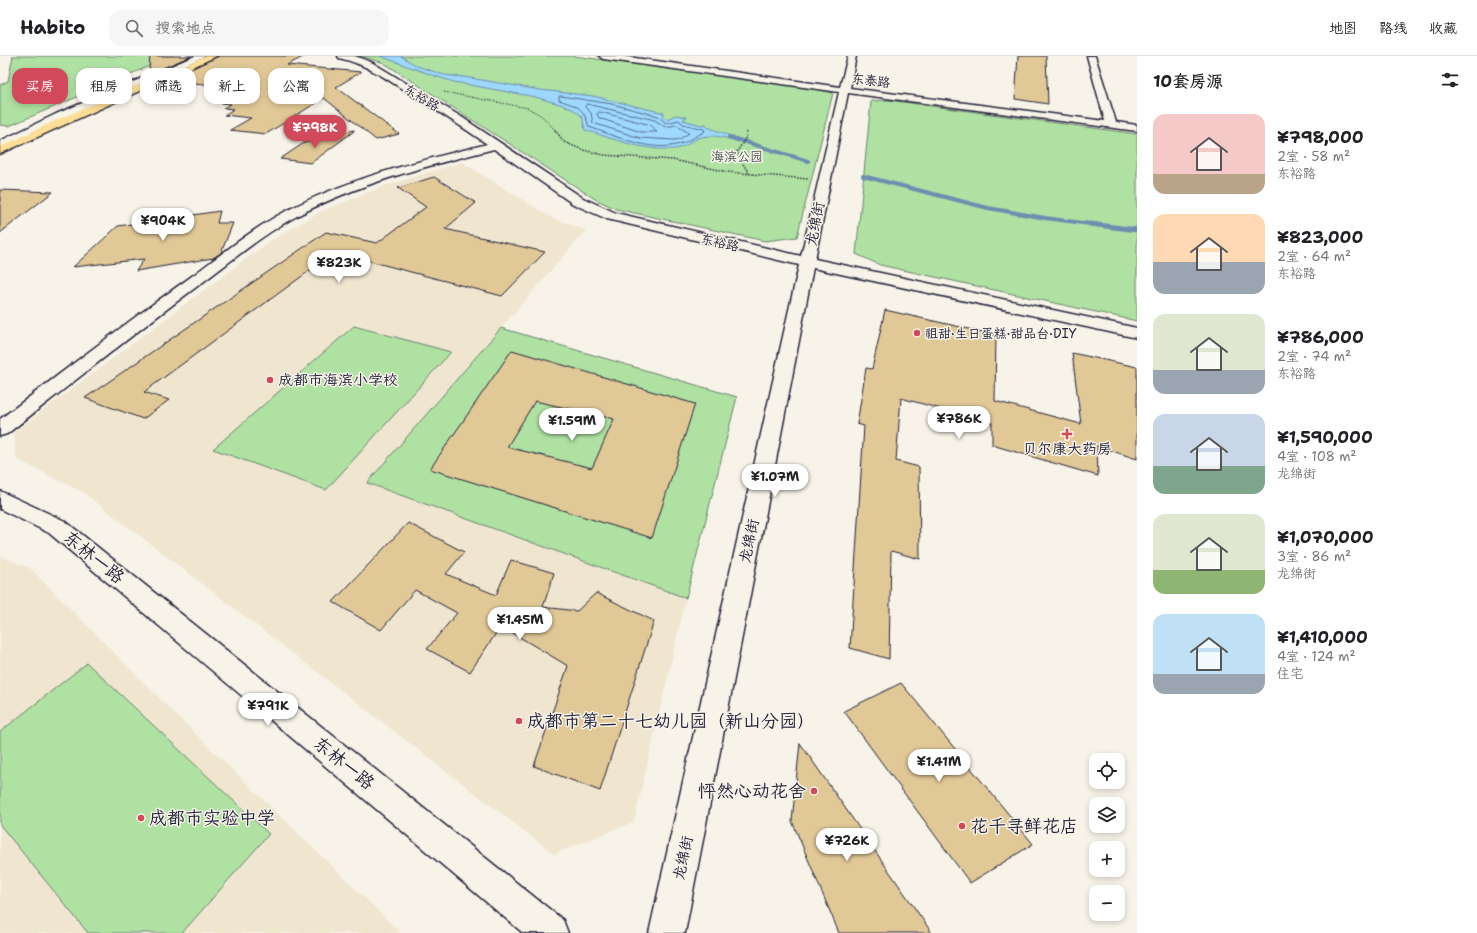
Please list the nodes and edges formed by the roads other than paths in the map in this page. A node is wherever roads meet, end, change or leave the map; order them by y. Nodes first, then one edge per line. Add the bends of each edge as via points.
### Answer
1 (190, 56) edge
2 (202, 56) edge
3 (213, 56) edge
4 (342, 56) edge
5 (603, 56) edge
6 (852, 56) edge
7 (1091, 56) edge
8 (844, 90) junction
9 (1112, 125) junction
10 (1137, 128) edge
11 (0, 138) edge
12 (0, 144) edge
13 (496, 145) junction
14 (0, 151) edge
15 (808, 262) junction
16 (1137, 333) edge
17 (0, 429) edge
18 (0, 499) edge
19 (550, 933) edge
20 (667, 933) edge

1 - 11 highway
2 - 12 street
3 - 14 highway
4 - 13 street, 东裕路 via 370,65
5 - 8 street, 东泰路
6 - 8 street, 龙绵街
7 - 9 street
8 - 9 street, 东泰路
8 - 15 street, 龙绵街
9 - 10 street, 东泰路
13 - 15 street, 东裕路 via 578,201 612,216
13 - 17 street via 380,176 303,207 266,229 164,303
15 - 16 street, 东裕路
15 - 20 street, 龙绵街
18 - 19 street, 东林一路 via 57,527

